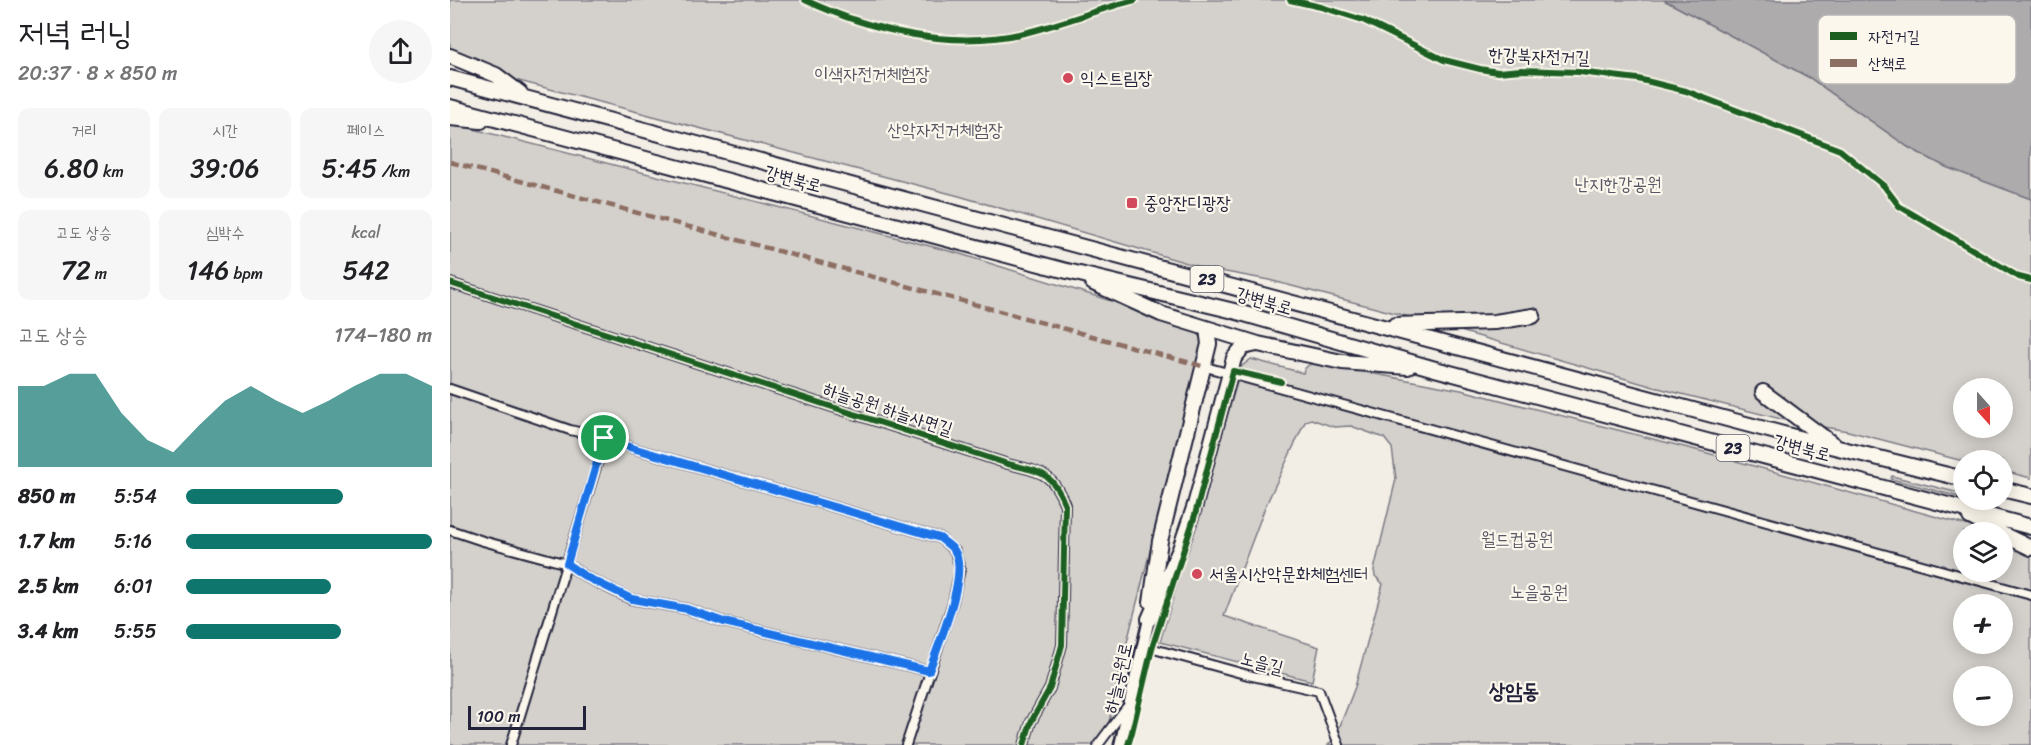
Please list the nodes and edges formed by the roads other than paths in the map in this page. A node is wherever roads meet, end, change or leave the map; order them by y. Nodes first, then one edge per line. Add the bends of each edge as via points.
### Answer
1 (450, 56) edge
2 (450, 78) edge
3 (527, 98) junction
4 (450, 106) edge
5 (450, 118) edge
6 (521, 125) junction
7 (1063, 270) junction
8 (450, 283) edge
9 (1533, 316) dead end
10 (1376, 325) junction
11 (1207, 329) junction
12 (1258, 344) junction
13 (1202, 366) junction
14 (1435, 369) junction
15 (1230, 373) junction
16 (450, 389) edge
17 (1763, 392) dead end
18 (604, 438) junction
19 (1841, 449) junction
20 (1953, 476) edge
21 (1941, 503) junction
22 (1979, 522) edge
23 (2031, 528) edge
24 (450, 530) edge
25 (2013, 539) edge
26 (1159, 544) junction
27 (2031, 548) edge
28 (1179, 549) junction
29 (567, 564) junction
30 (2031, 595) edge
31 (1149, 620) junction
32 (1143, 646) junction
33 (929, 671) junction
34 (1129, 705) junction
35 (511, 745) edge
36 (906, 745) edge
37 (1024, 745) edge
38 (1098, 745) edge
39 (1120, 745) edge
40 (1340, 745) edge

1 - 3 highway via 496,75
2 - 3 highway, 강변북로 / 23
3 - 10 highway, 강변북로 / 23
4 - 6 highway, 강변북로 / 23
5 - 6 highway
6 - 7 highway, 강변북로 / 23
7 - 11 highway via 1161,314
7 - 14 highway, 강변북로 / 23 via 1234,311
8 - 37 street, 하늘공원 하늘사면길 via 1043,473 1059,488 1065,505 1062,645 1050,688 1031,722
9 - 10 highway via 1495,322
10 - 19 highway, 강변북로 / 23
11 - 12 highway
11 - 13 highway via 1209,344
12 - 14 highway via 1342,362
12 - 15 highway via 1243,347 1234,358
13 - 15 street
13 - 26 highway
14 - 21 highway, 강변북로 / 23
15 - 28 highway via 1195,506
15 - 30 street
16 - 18 street
17 - 19 highway
18 - 29 street
18 - 33 street via 940,538 955,551 960,569
19 - 20 highway, 강변북로 / 23
21 - 22 highway
21 - 23 highway, 강변북로 / 23
24 - 29 street
25 - 27 highway
26 - 28 highway via 1166,550
26 - 31 highway
28 - 31 highway
29 - 33 street via 632,599 687,609 724,622
29 - 35 street
31 - 32 street, 하늘공원로
32 - 34 street, 하늘공원로
32 - 40 street, 노을길 via 1319,691
33 - 36 street
34 - 38 street
34 - 39 street, 하늘공원로

